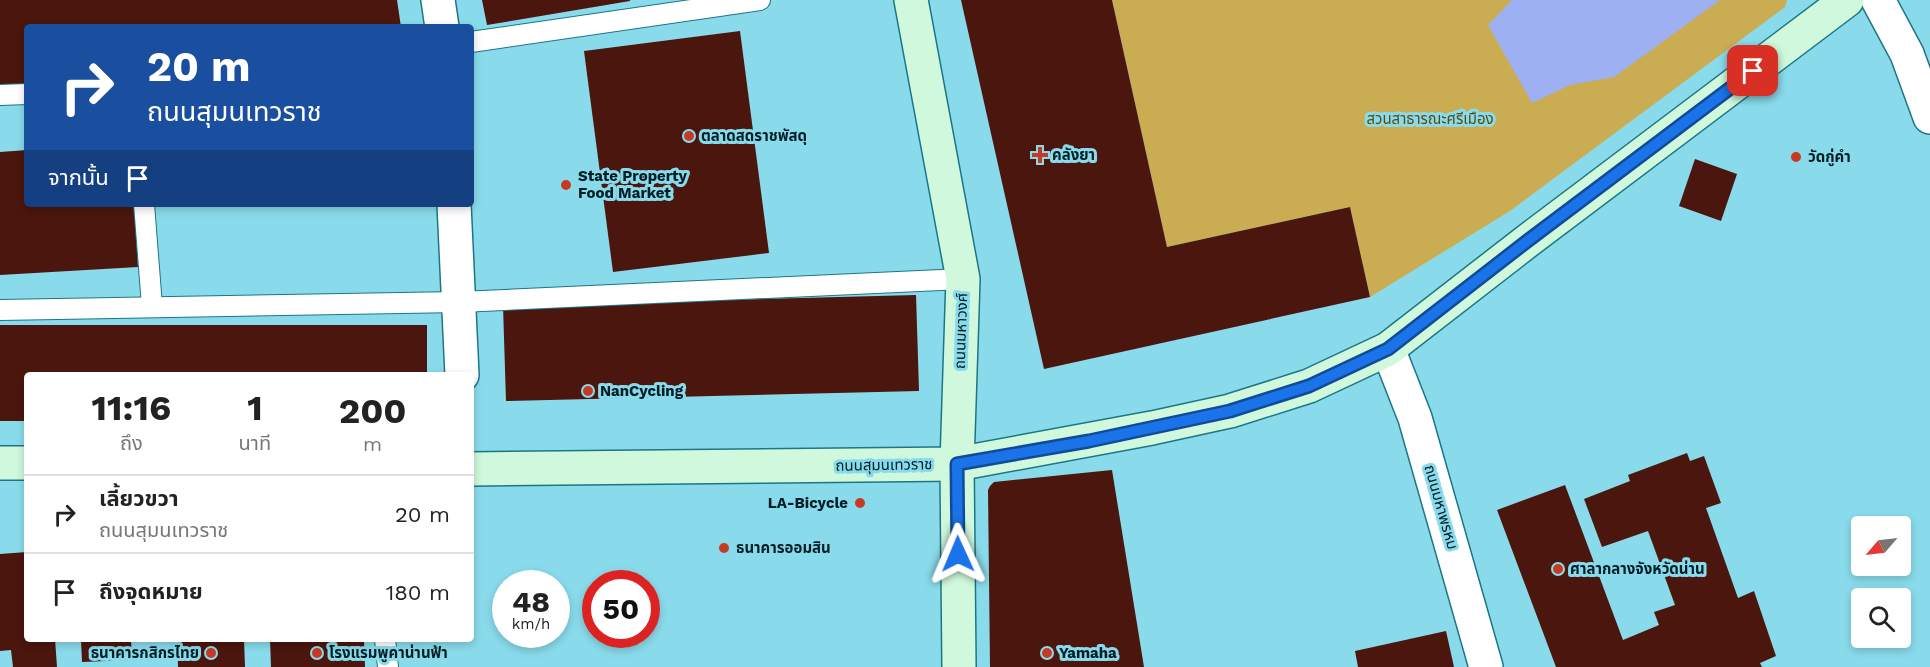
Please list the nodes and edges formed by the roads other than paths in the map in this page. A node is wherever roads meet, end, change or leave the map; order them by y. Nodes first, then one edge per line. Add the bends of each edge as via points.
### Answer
1 (438, 0) edge
2 (760, 0) edge
3 (911, 0) edge
4 (1847, 0) edge
5 (1878, 0) edge
6 (442, 24) edge
7 (474, 42) edge
8 (24, 94) edge
9 (0, 95) edge
10 (1930, 117) edge
11 (144, 207) edge
12 (454, 207) edge
13 (963, 279) junction
14 (460, 302) junction
15 (152, 306) junction
16 (0, 310) edge
17 (1388, 349) junction
18 (462, 372) edge
19 (0, 463) edge
20 (24, 464) edge
21 (957, 464) junction
22 (474, 470) edge
23 (385, 642) edge
24 (388, 667) edge
25 (960, 667) edge
26 (1486, 667) edge

1 - 6 street
2 - 7 lane
3 - 13 street, ถนนมหาวงศ์
4 - 17 street, ถนนสุมนเทวราช
5 - 10 street via 1907,54
8 - 9 lane
11 - 15 lane
12 - 14 street
13 - 14 lane
13 - 21 street, ถนนมหาวงศ์
14 - 15 lane
14 - 18 street
15 - 16 lane
17 - 21 street, ถนนสุมนเทวราช via 1309,386 1230,411
17 - 26 street, ถนนมหาพรหม via 1415,418
19 - 20 street
21 - 22 street, ถนนสุมนเทวราช
21 - 25 street, ถนนมหาวงศ์
23 - 24 lane

